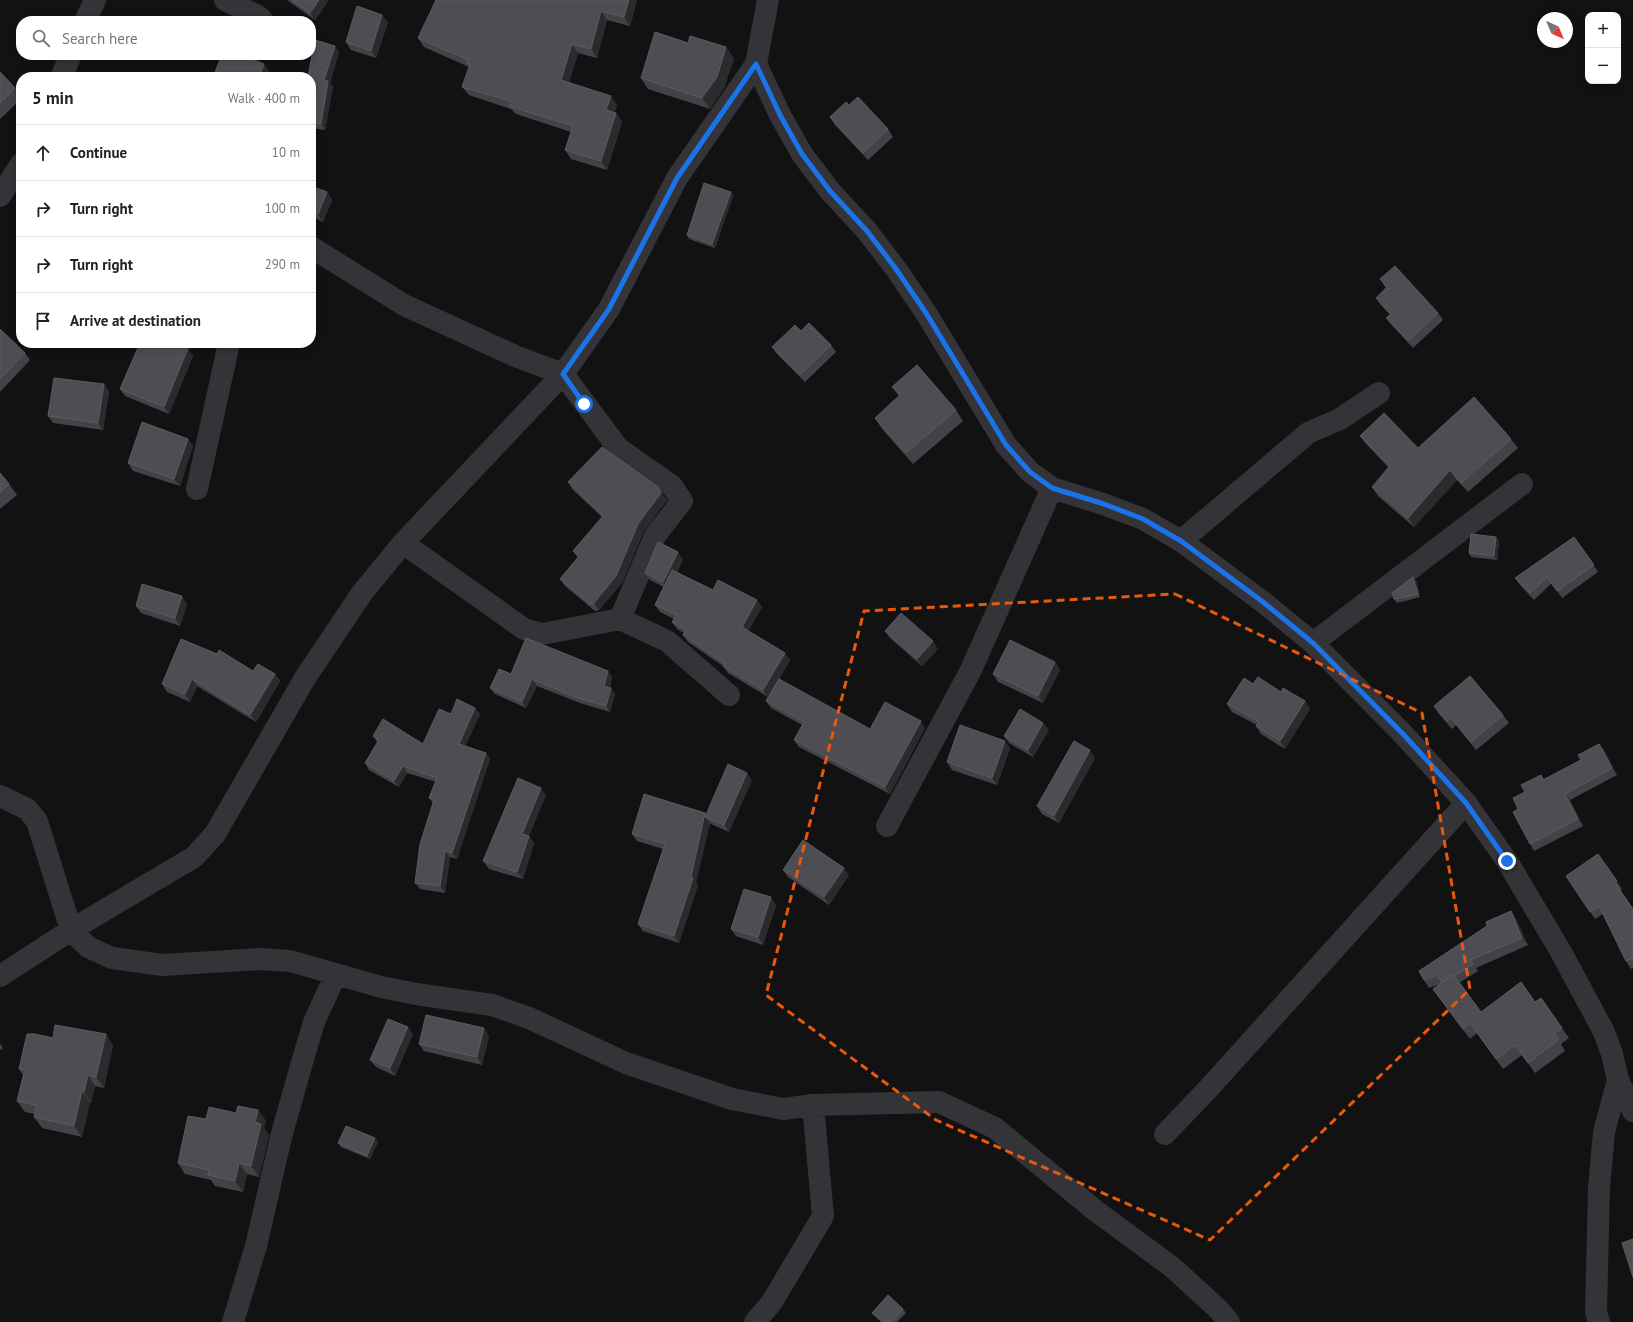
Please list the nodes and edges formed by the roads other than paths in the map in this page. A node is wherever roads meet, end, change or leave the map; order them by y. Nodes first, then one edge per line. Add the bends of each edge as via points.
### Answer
1 (94, 0) edge
2 (225, 0) edge
3 (768, 0) edge
4 (87, 16) edge
5 (258, 16) edge
6 (69, 60) edge
7 (756, 64) junction
8 (63, 72) edge
9 (16, 172) edge
10 (0, 196) edge
11 (316, 250) edge
12 (228, 348) edge
13 (563, 374) junction
14 (1379, 393) dead end
15 (1522, 484) dead end
16 (1052, 488) junction
17 (197, 489) dead end
18 (1181, 541) junction
19 (403, 543) junction
20 (620, 619) junction
21 (1313, 643) junction
22 (729, 695) dead end
23 (0, 796) edge
24 (1466, 803) junction
25 (887, 826) dead end
26 (71, 930) junction
27 (336, 974) junction
28 (0, 976) edge
29 (1618, 1080) junction
30 (813, 1105) junction
31 (1633, 1111) edge
32 (1165, 1134) dead end
33 (233, 1322) edge
34 (755, 1322) edge
35 (1229, 1322) edge
36 (1600, 1322) edge

1 - 4 street
2 - 5 street
3 - 7 street
6 - 8 street
7 - 13 street via 677,178 609,309
7 - 16 street via 802,154 896,269 926,313 1006,445 1030,472
9 - 10 street
11 - 13 street via 404,305 515,356
12 - 17 street
13 - 19 street
13 - 20 street via 618,448 672,486 682,501 655,536
14 - 18 street via 1340,419 1308,433
15 - 21 street
16 - 18 street via 1143,519
16 - 25 street via 971,670
18 - 21 street
19 - 20 street via 524,629 542,634
19 - 26 street via 362,593 305,678 216,834 194,857
20 - 22 street via 667,641
21 - 24 street via 1403,734
23 - 26 street via 27,809 37,821
24 - 29 street via 1507,861 1561,952 1604,1032
24 - 32 street
26 - 27 street via 88,947 112,958 163,965 260,959 290,961
26 - 28 street
27 - 30 street via 416,994 492,1005 529,1018 626,1063 732,1099 783,1109
27 - 33 street via 314,1022 305,1051 281,1137 256,1246
29 - 31 street
29 - 36 street via 1604,1132 1599,1188 1596,1312
30 - 34 street via 824,1216 772,1302
30 - 35 street via 939,1102 995,1128 1096,1211 1172,1267

